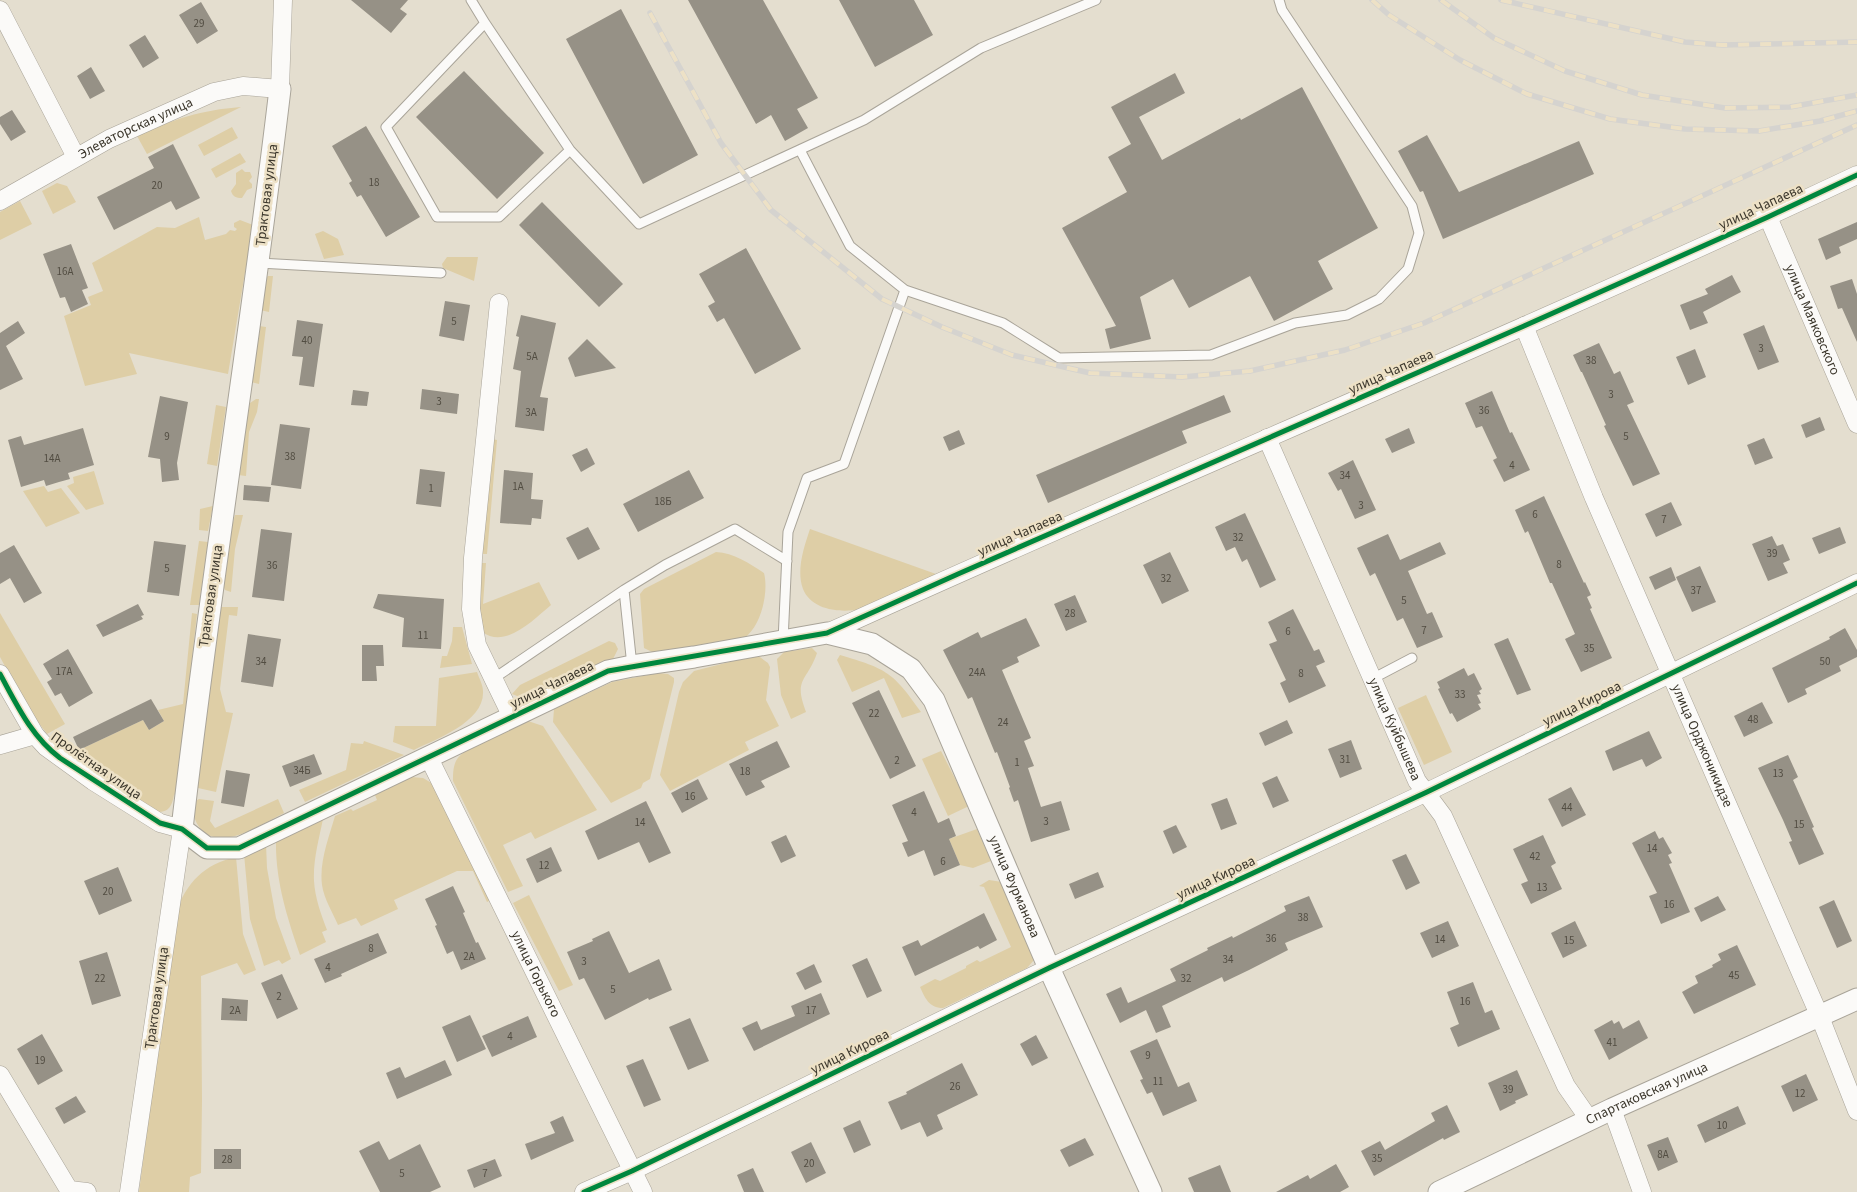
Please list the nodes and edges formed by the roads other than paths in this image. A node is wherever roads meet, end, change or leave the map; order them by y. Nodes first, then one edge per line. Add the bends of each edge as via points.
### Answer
1 (282, 0) edge
2 (471, 0) edge
3 (1096, 0) edge
4 (1279, 0) edge
5 (0, 10) edge
6 (485, 23) junction
7 (280, 89) junction
8 (570, 150) junction
9 (800, 150) junction
10 (76, 157) junction
11 (1857, 175) edge
12 (0, 201) edge
13 (1768, 217) junction
14 (259, 263) junction
15 (441, 274) dead end
16 (905, 290) junction
17 (499, 303) dead end
18 (1524, 326) junction
19 (1857, 424) edge
20 (1267, 438) junction
21 (787, 562) junction
22 (1857, 583) edge
23 (624, 590) junction
24 (828, 633) junction
25 (784, 641) junction
26 (1412, 658) dead end
27 (632, 666) junction
28 (0, 674) edge
29 (1670, 674) junction
30 (493, 679) junction
31 (1372, 679) junction
32 (512, 717) junction
33 (35, 735) junction
34 (0, 746) edge
35 (429, 758) junction
36 (1427, 792) junction
37 (182, 829) junction
38 (1049, 968) junction
39 (1857, 999) edge
40 (1820, 1016) junction
41 (0, 1074) edge
42 (1612, 1109) junction
43 (1857, 1110) edge
44 (1589, 1119) junction
45 (632, 1170) junction
46 (87, 1192) edge
47 (129, 1192) edge
48 (584, 1192) edge
49 (642, 1192) edge
50 (1151, 1192) edge
51 (1440, 1192) edge
52 (1642, 1192) edge

1 - 7 street, Трактовая улица
2 - 6 lane
3 - 9 lane via 981,48 864,120
4 - 16 lane via 1282,10 1412,206 1419,233 1408,269 1379,299 1347,315 1295,324 1210,354 1059,358 1003,324
5 - 10 street
6 - 8 lane
6 - 8 lane via 386,126 437,217 499,218
7 - 10 street, Элеваторская улица via 243,86 214,92
7 - 14 street, Трактовая улица
8 - 9 lane via 639,224
9 - 16 lane via 850,246
10 - 12 street, Элеваторская улица
11 - 13 street, улица Чапаева
13 - 18 street, улица Чапаева
13 - 19 street, улица Маяковского
14 - 15 lane
14 - 37 street, Трактовая улица via 208,610
16 - 21 lane via 844,464 807,478 788,532
17 - 30 street via 473,558 471,609 477,645
18 - 20 street, улица Чапаева
18 - 29 street, улица Орджоникидзе
20 - 24 street, улица Чапаева
20 - 31 street, улица Куйбышева
21 - 23 lane via 735,529
21 - 25 lane
22 - 29 street, улица Кирова
23 - 27 lane
23 - 30 lane
24 - 25 street, улица Чапаева
24 - 38 street, улица Фурманова via 872,644 911,668 934,700
25 - 27 street, улица Чапаева
26 - 31 lane
27 - 32 street, улица Чапаева via 608,671
28 - 33 street, Пролётная улица
29 - 36 street, улица Кирова
29 - 40 street, улица Орджоникидзе
30 - 32 street
31 - 36 street, улица Куйбышева via 1417,781
32 - 35 street, улица Чапаева
33 - 34 street
33 - 37 street, Пролётная улица via 46,747 93,781 160,823
35 - 37 street, улица Чапаева via 239,848 207,848
35 - 45 street, улица Горького
36 - 38 street, улица Кирова
36 - 44 street, улица Куйбышева via 1443,816 1566,1086
37 - 47 street, Трактовая улица
38 - 45 street, улица Кирова
38 - 50 street, улица Фурманова
39 - 40 street, Спартаковская улица
40 - 42 street, Спартаковская улица
40 - 43 street, улица Орджоникидзе
41 - 46 street via 68,1190
42 - 44 street, Спартаковская улица
42 - 52 street
44 - 51 street, Спартаковская улица
45 - 48 street, улица Кирова
45 - 49 street, улица Горького

